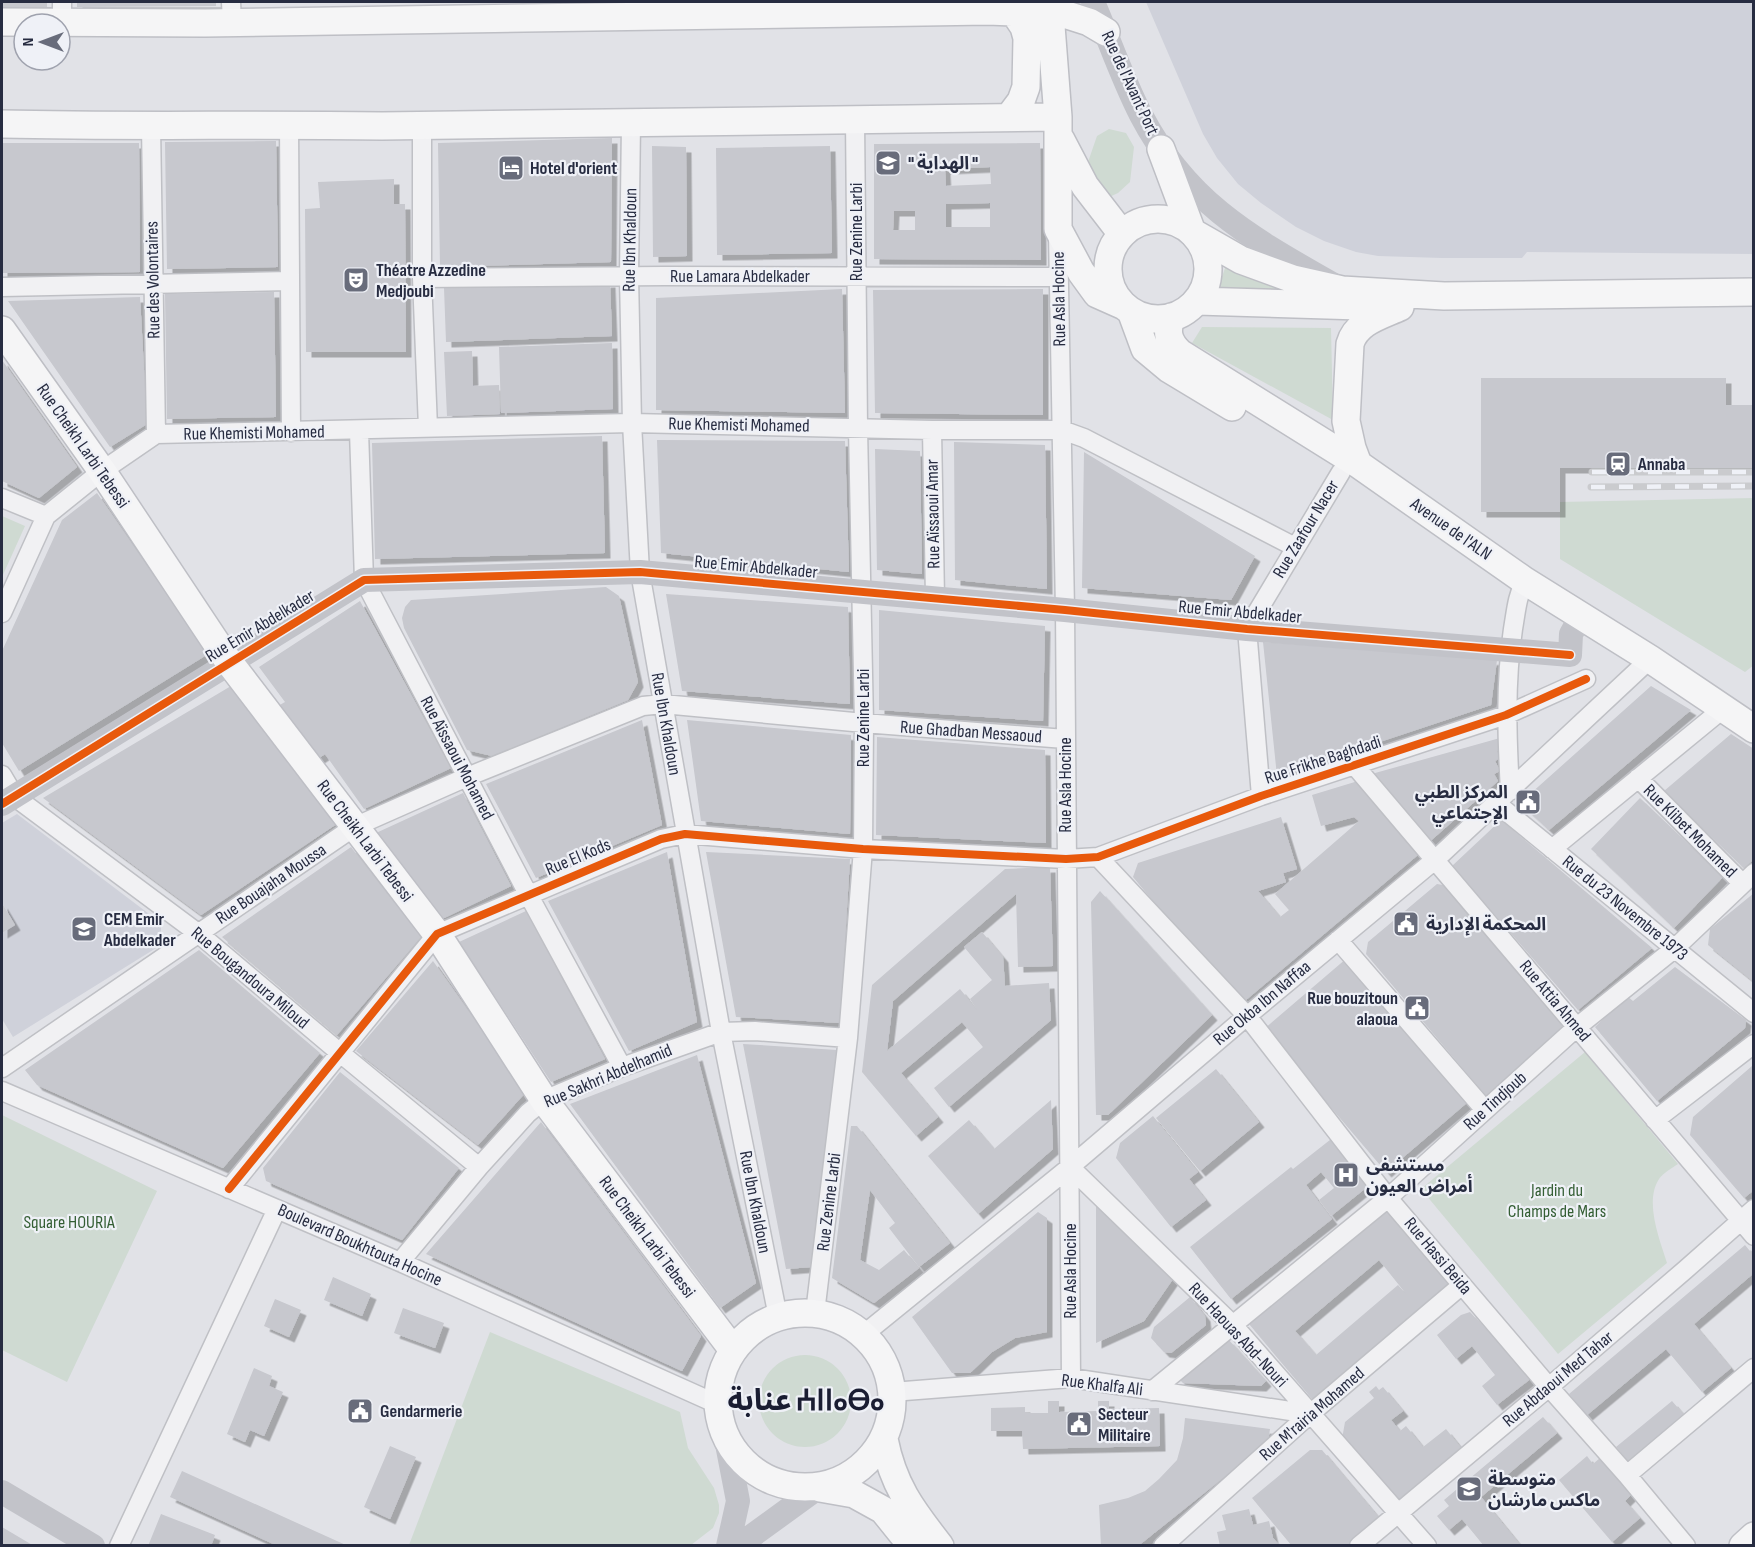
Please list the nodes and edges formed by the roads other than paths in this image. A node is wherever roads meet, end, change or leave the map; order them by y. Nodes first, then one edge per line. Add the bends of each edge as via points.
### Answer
1 (1093, 2) edge
2 (854, 7) edge
3 (1050, 7) edge
4 (726, 8) edge
5 (514, 9) edge
6 (72, 12) edge
7 (232, 12) edge
8 (1014, 12) junction
9 (1106, 32) junction
10 (1009, 117) junction
11 (855, 120) junction
12 (631, 123) junction
13 (2, 124) edge
14 (289, 124) junction
15 (422, 125) junction
16 (152, 126) junction
17 (1059, 127) junction
18 (1161, 149) junction
19 (1058, 229) junction
20 (1192, 231) junction
21 (1122, 234) junction
22 (629, 276) junction
23 (856, 276) junction
24 (1058, 277) junction
25 (422, 278) junction
26 (290, 281) junction
27 (153, 283) junction
28 (2, 287) edge
29 (1342, 290) junction
30 (1754, 292) edge
31 (1097, 294) junction
32 (1197, 301) junction
33 (1400, 307) junction
34 (1128, 308) junction
35 (1754, 309) edge
36 (1171, 317) junction
37 (2, 330) edge
38 (1145, 348) junction
39 (632, 423) junction
40 (429, 428) junction
41 (858, 428) junction
42 (932, 430) junction
43 (1062, 430) junction
44 (359, 431) junction
45 (291, 432) junction
46 (156, 434) junction
47 (1349, 468) junction
48 (102, 471) junction
49 (2, 498) edge
50 (46, 516) junction
51 (1295, 547) junction
52 (640, 572) junction
53 (364, 580) junction
54 (1522, 588) junction
55 (862, 592) junction
56 (934, 598) junction
57 (1065, 610) junction
58 (2, 613) edge
59 (1581, 616) junction
60 (1247, 629) junction
61 (1510, 649) junction
62 (1570, 655) junction
63 (1650, 659) junction
64 (229, 662) junction
65 (1586, 680) junction
66 (1613, 693) junction
67 (663, 704) junction
68 (1724, 708) junction
69 (1506, 715) junction
70 (864, 723) junction
71 (1754, 729) edge
72 (1065, 739) junction
73 (1355, 766) junction
74 (2, 776) edge
75 (467, 777) junction
76 (1638, 778) junction
77 (1261, 795) junction
78 (1503, 797) junction
79 (8, 801) edge
80 (354, 827) junction
81 (685, 834) junction
82 (863, 849) junction
83 (1552, 849) junction
84 (1098, 857) junction
85 (1066, 859) junction
86 (1436, 859) junction
87 (1748, 878) edge
88 (528, 894) junction
89 (199, 934) junction
90 (437, 934) junction
91 (1338, 940) junction
92 (1674, 949) junction
93 (1754, 1013) edge
94 (1247, 1016) junction
95 (1576, 1027) junction
96 (721, 1032) junction
97 (848, 1038) junction
98 (1754, 1044) edge
99 (339, 1052) junction
100 (622, 1067) junction
101 (2, 1068) edge
102 (2, 1091) edge
103 (544, 1100) junction
104 (1485, 1110) junction
105 (1655, 1120) junction
106 (479, 1167) junction
107 (1070, 1167) junction
108 (229, 1189) junction
109 (1388, 1198) junction
110 (277, 1209) junction
111 (1754, 1209) edge
112 (1739, 1221) junction
113 (1754, 1236) edge
114 (400, 1262) junction
115 (1462, 1285) junction
116 (815, 1313) junction
117 (778, 1317) junction
118 (1233, 1325) junction
119 (863, 1335) junction
120 (733, 1350) junction
121 (1754, 1368) edge
122 (1071, 1378) junction
123 (1549, 1387) junction
124 (1152, 1391) junction
125 (892, 1392) junction
126 (717, 1404) junction
127 (1310, 1414) junction
128 (726, 1439) junction
129 (884, 1439) junction
130 (1627, 1475) junction
131 (819, 1488) junction
132 (2, 1492) edge
133 (1398, 1512) junction
134 (1754, 1536) edge
135 (93, 1545) edge
136 (119, 1545) edge
137 (728, 1545) edge
138 (738, 1545) edge
139 (912, 1545) edge
140 (940, 1545) edge
141 (1163, 1545) edge
142 (1359, 1545) edge
143 (1427, 1545) edge
144 (1686, 1545) edge
145 (1743, 1545) edge

1 - 9 street, Rue de l'Avant Port
2 - 4 main road
2 - 8 main road
3 - 8 main road
3 - 9 main road
3 - 17 main road, Rue Asla Hocine
4 - 5 main road
5 - 7 main road
6 - 7 main road
8 - 10 main road via 1027,38 1026,87
9 - 18 street, Rue de l'Avant Port via 1141,116
10 - 11 main road
10 - 17 main road
11 - 12 main road
11 - 23 street, Rue Zenine Larbi
12 - 15 main road
12 - 22 street, Rue Ibn Khaldoun
13 - 16 main road
14 - 15 main road
14 - 16 main road
14 - 26 street
15 - 25 street
16 - 27 street, Rue des Volontaires
17 - 19 main road, Rue Asla Hocine
17 - 21 main road via 1085,186
18 - 20 main road
18 - 29 street, Rue de l'Avant Port via 1197,193 1235,225
19 - 24 street, Rue Asla Hocine
19 - 31 main road, Rue Asla Hocine
20 - 21 main road via 1179,223 1149,219
20 - 29 main road via 1240,260 1293,279
20 - 32 main road via 1207,258 1205,288
21 - 34 main road via 1108,262 1109,278
22 - 23 street, Rue Lamara Abdelkader
22 - 25 street, Rue Lamara Abdelkader
22 - 39 street, Rue Ibn Khaldoun
23 - 24 street, Rue Lamara Abdelkader
23 - 41 street, Rue Zenine Larbi
24 - 43 street, Rue Asla Hocine
25 - 40 street
26 - 27 street
26 - 45 street
27 - 28 street
27 - 46 street, Rue des Volontaires
29 - 30 main road via 1444,296
31 - 34 main road, Rue Asla Hocine
31 - 38 main road
32 - 33 main road
32 - 36 main road
33 - 35 main road
33 - 47 main road via 1360,326 1350,344 1346,421 1352,448
34 - 36 main road via 1157,319
34 - 38 main road, Avenue de l'ALN
36 - 47 main road, Avenue de l'ALN via 1167,327 1174,348
37 - 48 main road, Rue Cheikh Larbi Tebessi
38 - 47 main road, Avenue de l'ALN via 1169,369
39 - 40 street, Rue Khemisti Mohamed
39 - 41 street, Rue Khemisti Mohamed
39 - 52 street, Rue Ibn Khaldoun
40 - 44 street, Rue Khemisti Mohamed
41 - 42 street, Rue Khemisti Mohamed
41 - 55 street, Rue Zenine Larbi
42 - 43 street, Rue Khemisti Mohamed
42 - 56 street, Rue Aïssaoui Amar
43 - 51 street, Rue Khemisti Mohamed
43 - 57 street, Rue Asla Hocine
44 - 45 street, Rue Khemisti Mohamed
44 - 53 street, Rue Aïssaoui Mohamed
45 - 46 street, Rue Khemisti Mohamed
46 - 48 street
47 - 51 street, Rue Zaafour Nacer
47 - 54 main road, Avenue de l'ALN
48 - 50 street
48 - 64 main road, Rue Cheikh Larbi Tebessi
49 - 50 street
50 - 58 street
51 - 60 street, Rue Zaafour Nacer
52 - 53 street, Rue Emir Abdelkader
52 - 55 street, Rue Emir Abdelkader
52 - 67 street, Rue Ibn Khaldoun
53 - 64 street, Rue Emir Abdelkader
53 - 75 street, Rue Aïssaoui Mohamed
54 - 59 main road, Avenue de l'ALN
54 - 61 street
55 - 56 street, Rue Emir Abdelkader
55 - 70 street, Rue Zenine Larbi
56 - 57 street, Rue Emir Abdelkader
57 - 60 street, Rue Emir Abdelkader
57 - 72 street, Rue Asla Hocine
59 - 62 street via 1571,634
59 - 63 main road, Avenue de l'ALN
60 - 61 street, Rue Emir Abdelkader
60 - 77 street
61 - 62 street, Rue Emir Abdelkader
61 - 69 street
62 - 65 street
63 - 66 street, Rue Okba Ibn Naffaa
63 - 68 main road, Avenue de l'ALN
64 - 79 street, Rue Emir Abdelkader
64 - 80 main road, Rue Cheikh Larbi Tebessi
65 - 66 street
65 - 69 street, Rue Frikhe Baghdadi
66 - 78 street, Rue Okba Ibn Naffaa
67 - 70 street, Rue Ghadban Messaoud
67 - 75 street, Rue Bouajaha Moussa via 643,706
67 - 81 street, Rue Ibn Khaldoun
68 - 71 main road, Avenue de l'ALN
68 - 76 street, Rue Klibet Mohamed
69 - 73 street, Rue Frikhe Baghdadi
69 - 78 street
70 - 72 street, Rue Ghadban Messaoud
70 - 82 street, Rue Zenine Larbi
72 - 85 street, Rue Asla Hocine
73 - 77 street, Rue Frikhe Baghdadi
73 - 86 street, Rue Attia Ahmed
74 - 79 street
75 - 80 street, Rue Bouajaha Moussa
75 - 88 street, Rue Aïssaoui Mohamed
76 - 83 street, Rue Klibet Mohamed
76 - 87 street, Rue Klibet Mohamed
77 - 84 street, Rue Frikhe Baghdadi
78 - 83 street, Rue du 23 Novembre 1973
78 - 86 street, Rue Okba Ibn Naffaa
79 - 89 street, Rue Bougandoura Miloud
80 - 89 street, Rue Bouajaha Moussa
80 - 90 main road, Rue Cheikh Larbi Tebessi
81 - 82 street, Rue El Kods
81 - 88 street, Rue El Kods via 662,838
81 - 96 street, Rue Ibn Khaldoun
82 - 85 street, Rue El Kods
82 - 97 street, Rue Zenine Larbi
83 - 92 street, Rue du 23 Novembre 1973
84 - 85 street, Rue Frikhe Baghdadi
84 - 94 street, Rue Hassi Beida
85 - 107 street, Rue Asla Hocine
86 - 91 street, Rue Okba Ibn Naffaa
86 - 95 street, Rue Attia Ahmed
87 - 92 street, Rue Tindjoub
88 - 90 street, Rue El Kods
88 - 100 street, Rue Aïssaoui Mohamed
89 - 99 street, Rue Bougandoura Miloud
89 - 101 street, Rue Bouajaha Moussa
90 - 99 street, Rue El Kods
90 - 103 main road, Rue Cheikh Larbi Tebessi
91 - 94 street, Rue Okba Ibn Naffaa
91 - 104 street
92 - 93 street, Rue du 23 Novembre 1973
92 - 95 street, Rue Tindjoub
94 - 107 street, Rue Okba Ibn Naffaa
94 - 109 street, Rue Hassi Beida
95 - 104 street, Rue Tindjoub
95 - 105 street, Rue Attia Ahmed
96 - 97 street, Rue Sakhri Abdelhamid
96 - 100 street, Rue Sakhri Abdelhamid
96 - 117 street, Rue Ibn Khaldoun
97 - 116 street, Rue Zenine Larbi
98 - 105 street
99 - 106 street, Rue Bougandoura Miloud
99 - 108 street, Rue El Kods
100 - 103 street, Rue Sakhri Abdelhamid
102 - 108 street, Boulevard Boukhtouta Hocine
103 - 106 street, Rue Sakhri Abdelhamid
103 - 120 main road, Rue Cheikh Larbi Tebessi
104 - 109 street, Rue Tindjoub
105 - 112 street, Rue Attia Ahmed
106 - 114 street, Rue Sakhri Abdelhamid
107 - 118 street, Rue Haouas Abd-Nouri
107 - 119 street, Rue Okba Ibn Naffaa
107 - 122 street, Rue Asla Hocine
108 - 110 street, Boulevard Boukhtouta Hocine
109 - 115 street, Rue Hassi Beida
109 - 118 street, Rue Tindjoub
110 - 114 street, Boulevard Boukhtouta Hocine
110 - 136 street
111 - 112 street, Rue Abdaoui Med Tahar
112 - 113 street, Rue Attia Ahmed
112 - 123 street, Rue Abdaoui Med Tahar
114 - 126 street, Boulevard Boukhtouta Hocine
115 - 123 street, Rue Hassi Beida
115 - 127 street, Rue M'rairia Mohamed
116 - 117 main road
116 - 119 main road via 841,1320
117 - 120 main road via 760,1325
118 - 124 street, Rue Tindjoub
118 - 127 street, Rue Haouas Abd-Nouri
119 - 125 main road via 877,1351
120 - 126 main road via 724,1367
121 - 130 street
122 - 124 street, Rue Khalfa Ali
122 - 125 street, Rue Khalfa Ali
123 - 130 street, Rue Hassi Beida
123 - 133 street, Rue Abdaoui Med Tahar
124 - 127 street, Rue Khalfa Ali
125 - 129 main road via 891,1416
126 - 128 main road
127 - 133 street, Rue Haouas Abd-Nouri
127 - 141 street, Rue M'rairia Mohamed
128 - 131 main road via 742,1462 764,1479 791,1488
128 - 137 street via 738,1501
129 - 131 main road via 868,1462 845,1479
129 - 140 main road via 895,1480
130 - 144 street, Rue Hassi Beida
131 - 138 street
131 - 139 main road via 854,1494 883,1510
132 - 135 street
133 - 142 street, Rue Abdaoui Med Tahar
133 - 143 street, Rue Haouas Abd-Nouri
134 - 145 main road

